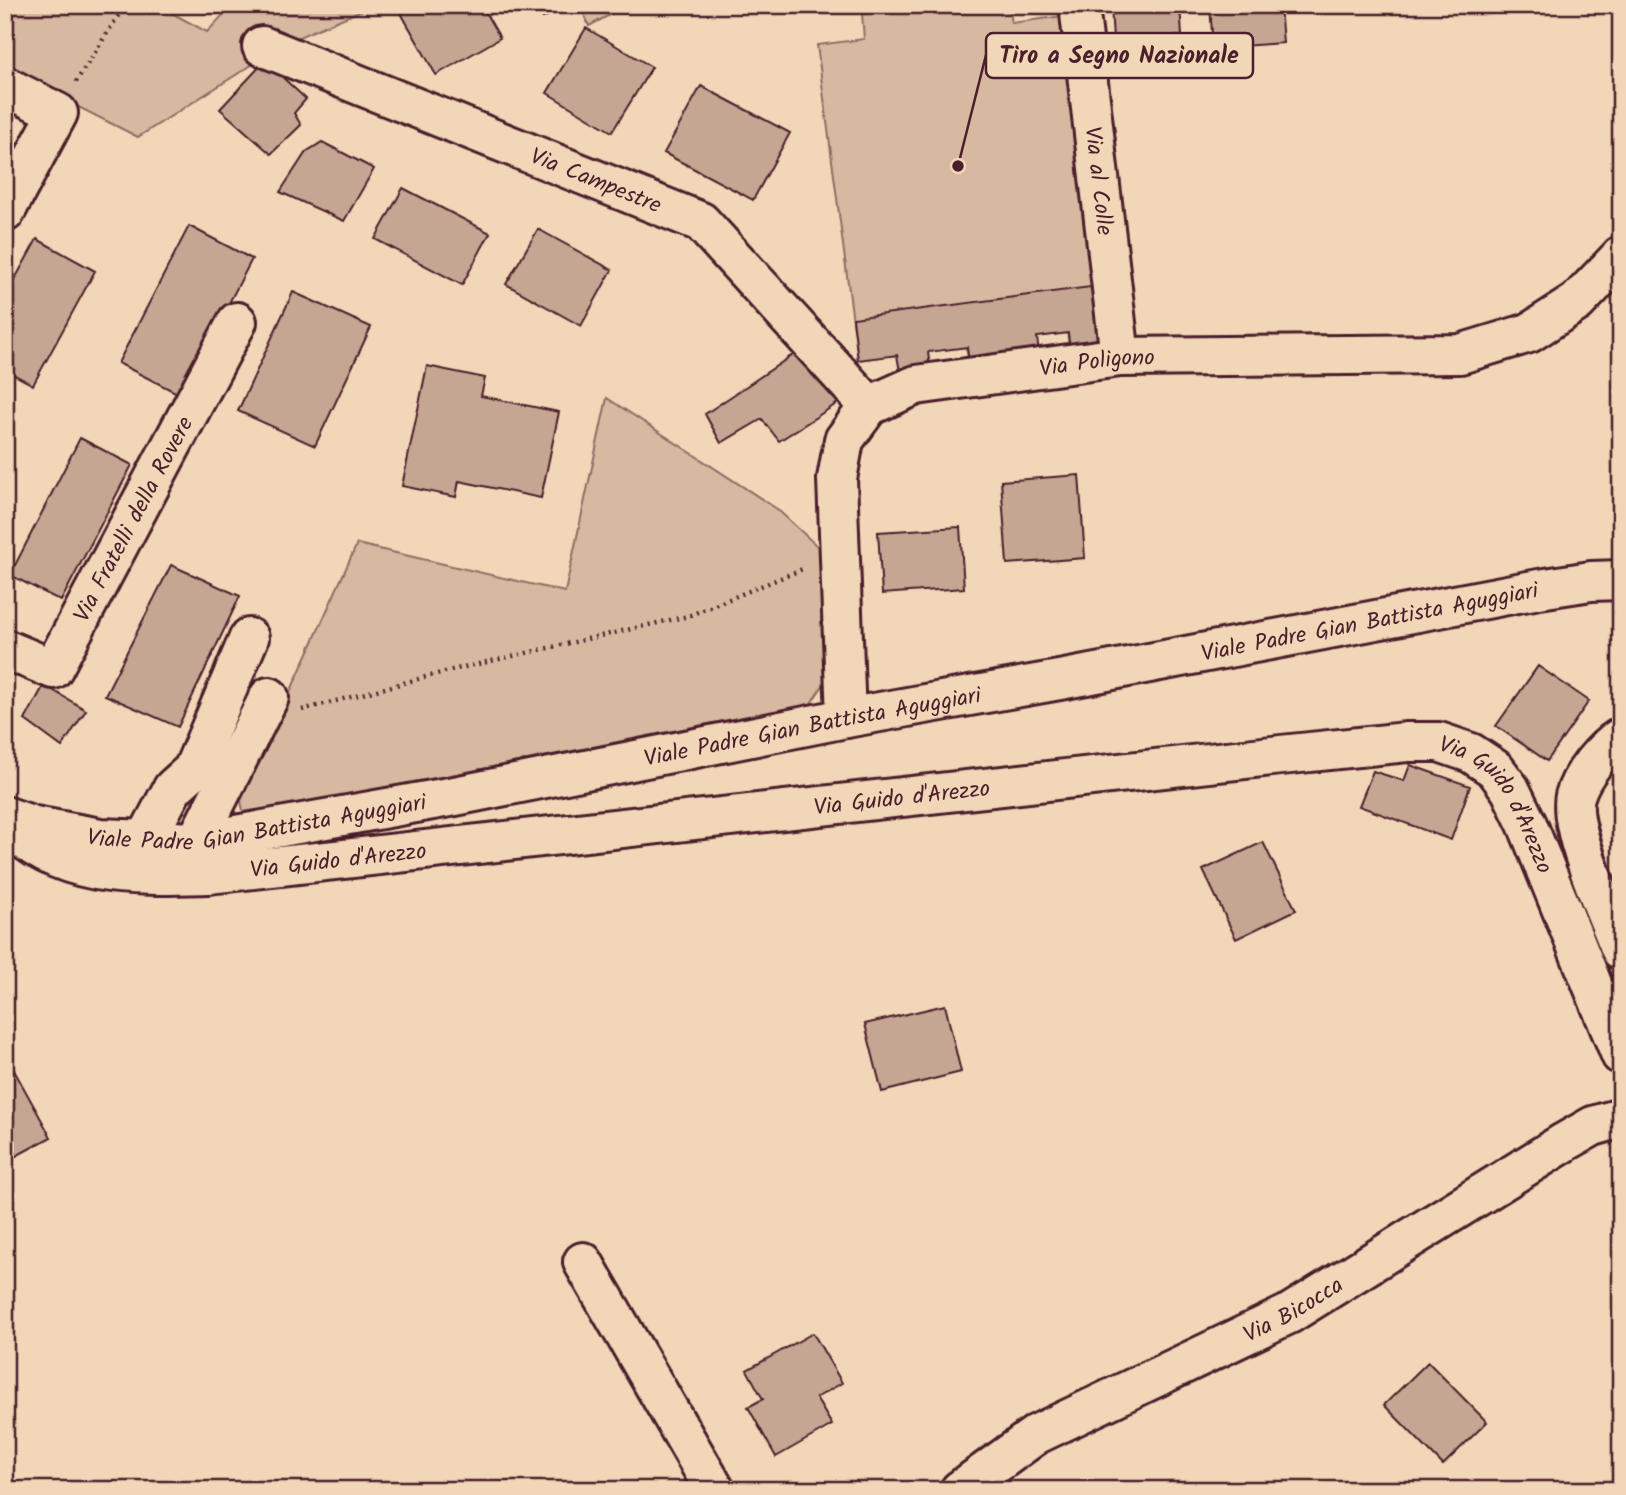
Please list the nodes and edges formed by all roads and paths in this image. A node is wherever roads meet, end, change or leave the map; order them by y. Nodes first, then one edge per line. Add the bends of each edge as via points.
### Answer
1 (125, 5) edge
2 (1079, 5) edge
3 (262, 46) dead end
4 (5, 86) edge
5 (58, 113) junction
6 (5, 212) edge
7 (1621, 256) edge
8 (237, 322) dead end
9 (1120, 357) junction
10 (869, 406) junction
11 (841, 553) junction
12 (1621, 580) edge
13 (249, 638) dead end
14 (5, 649) edge
15 (262, 709) joint
16 (846, 718) junction
17 (1621, 737) edge
18 (5, 816) edge
19 (5, 822) edge
20 (145, 841) junction
21 (197, 842) junction
22 (1621, 950) edge
23 (1621, 1055) edge
24 (1621, 1118) edge
25 (583, 1262) dead end
26 (715, 1490) edge
27 (960, 1490) edge

1 - 5 path
2 - 9 street, Via al Colle
3 - 10 street, Via Campestre via 701,222
4 - 5 street
5 - 6 street
7 - 9 street, Via Poligono via 1577,302 1529,333 1460,354
8 - 14 street, Via Fratelli della Rovere via 53,669
9 - 10 street, Via Poligono via 916,385
10 - 11 street, Via Poligono via 844,440 837,479
11 - 15 path via 688,616
11 - 16 street, Via Poligono
12 - 16 street, Viale Padre Gian Battista Aguggiari via 1539,589
13 - 20 street via 193,770 173,788
15 - 21 street
16 - 21 street, Viale Padre Gian Battista Aguggiari
17 - 22 street via 1596,760 1584,779 1575,796 1574,817
18 - 20 street, Viale Padre Gian Battista Aguggiari via 34,826
19 - 23 street, Via Guido d'Arezzo via 40,852 69,865 108,873 208,874 1294,754 1439,742 1471,752 1495,769 1510,789
20 - 21 street, Viale Padre Gian Battista Aguggiari
24 - 27 street, Via Bicocca via 1593,1126 1565,1142 1289,1314 1037,1434
25 - 26 street

